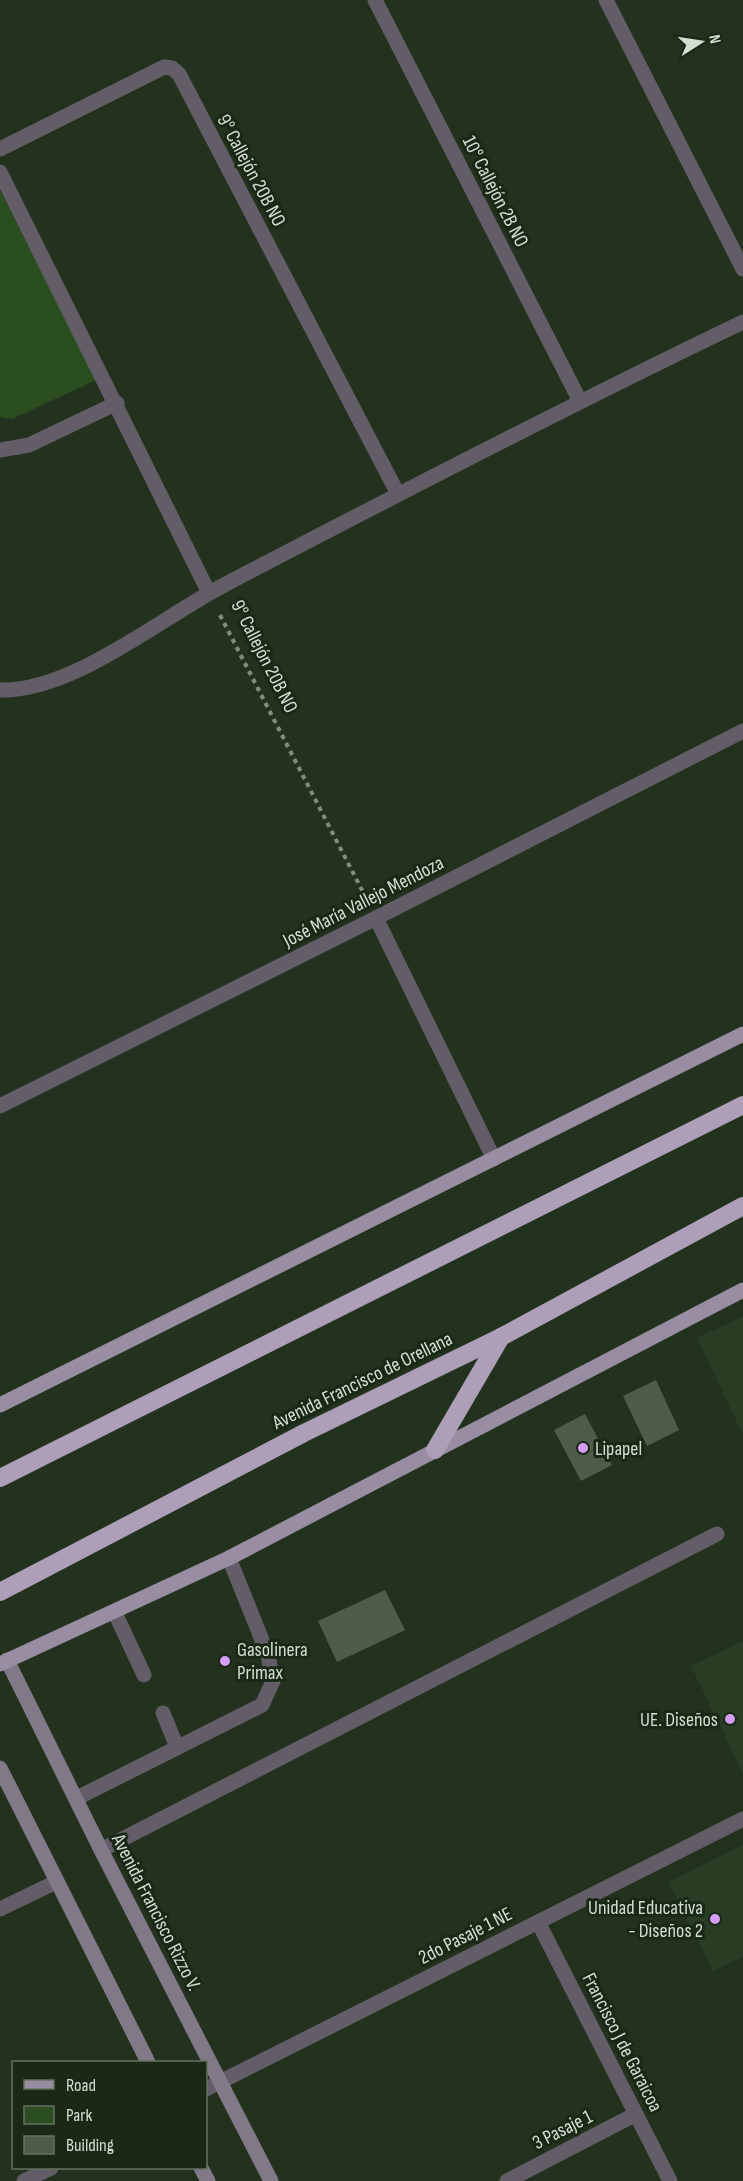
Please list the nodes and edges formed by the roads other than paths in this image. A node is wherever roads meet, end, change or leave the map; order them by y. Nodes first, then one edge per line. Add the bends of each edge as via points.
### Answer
1 (375, 0) edge
2 (606, 0) edge
3 (0, 149) edge
4 (0, 172) edge
5 (743, 269) edge
6 (743, 322) edge
7 (580, 401) junction
8 (117, 403) junction
9 (0, 450) edge
10 (398, 494) junction
11 (209, 593) junction
12 (0, 690) edge
13 (743, 731) edge
14 (376, 918) junction
15 (743, 1034) edge
16 (743, 1105) edge
17 (0, 1106) edge
18 (494, 1159) junction
19 (743, 1206) edge
20 (743, 1290) edge
21 (501, 1337) junction
22 (0, 1406) edge
23 (435, 1450) junction
24 (0, 1478) edge
25 (717, 1534) dead end
26 (229, 1558) junction
27 (0, 1592) edge
28 (115, 1613) junction
29 (3, 1662) edge
30 (144, 1675) dead end
31 (163, 1713) dead end
32 (177, 1747) junction
33 (0, 1768) edge
34 (77, 1798) junction
35 (743, 1819) edge
36 (101, 1850) junction
37 (56, 1882) junction
38 (0, 1909) edge
39 (538, 1922) junction
40 (147, 2061) edge
41 (221, 2082) junction
42 (207, 2089) edge
43 (636, 2114) junction
44 (49, 2169) edge
45 (24, 2181) edge
46 (271, 2181) edge
47 (507, 2181) edge
48 (670, 2181) edge

1 - 7 street, 10° Callejón 2B NO
2 - 5 street
3 - 10 street, 9° Callejón 20B NO via 164,67 179,74
4 - 8 street, 9° Callejón 20B NO
6 - 7 street
7 - 10 street
8 - 9 street via 29,445
8 - 11 street, 9° Callejón 20B NO
10 - 11 street
11 - 12 street via 54,680
13 - 14 street, José María Vallejo Mendoza
14 - 17 street, José María Vallejo Mendoza
14 - 18 street
15 - 18 main road
16 - 24 highway
18 - 22 main road
19 - 21 highway, Avenida Francisco de Orellana
20 - 23 main road
21 - 23 highway
21 - 27 highway, Avenida Francisco de Orellana via 304,1433
23 - 26 main road
25 - 36 street
26 - 28 main road
26 - 32 street via 268,1655 273,1681 262,1704
28 - 29 main road
28 - 30 street
29 - 34 main road, Avenida Francisco Rizzo V.
31 - 32 street
32 - 34 street
33 - 37 main road
34 - 36 main road, Avenida Francisco Rizzo V.
35 - 39 street, 2do Pasaje 1 NE
36 - 41 main road, Avenida Francisco Rizzo V.
37 - 38 street
37 - 40 main road
39 - 41 street, 2do Pasaje 1 NE
39 - 43 street, Francisco J de Garaicoa
41 - 42 street, 2do Pasaje 1 NE
41 - 46 main road, Avenida Francisco Rizzo V.
43 - 47 street, 3 Pasaje 1
43 - 48 street, Francisco J de Garaicoa
44 - 45 street

